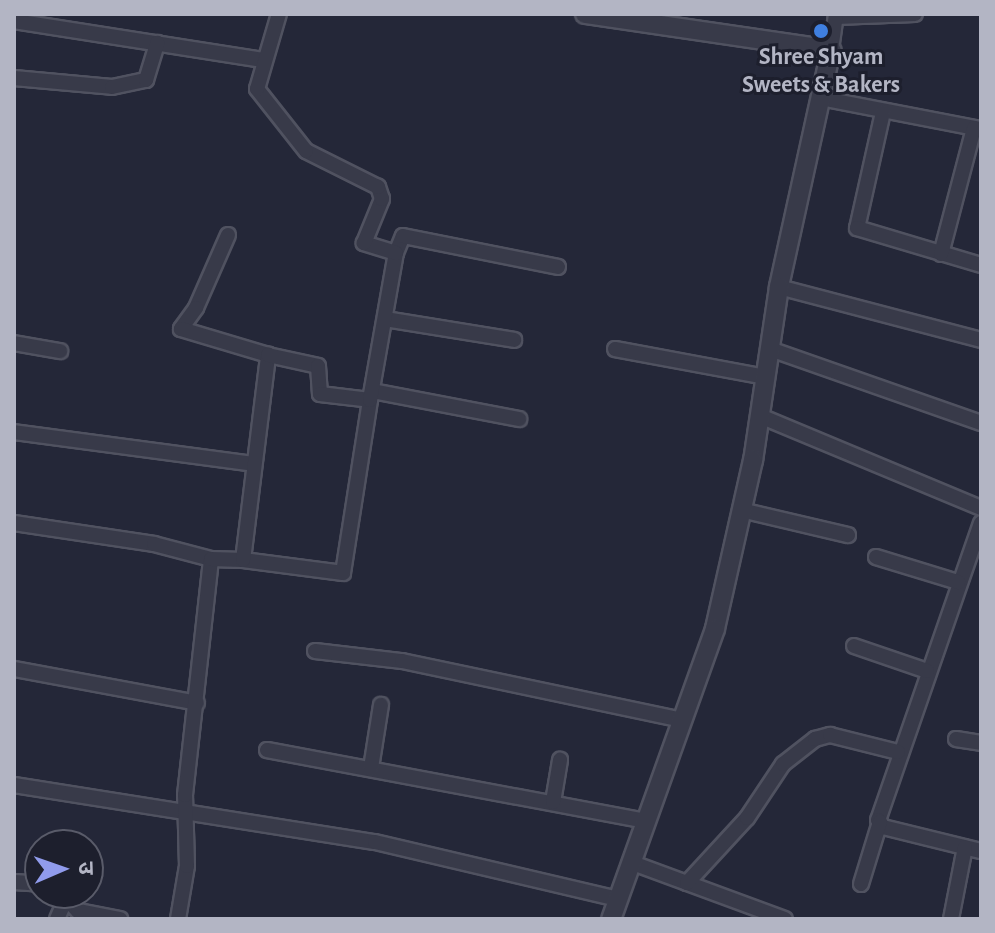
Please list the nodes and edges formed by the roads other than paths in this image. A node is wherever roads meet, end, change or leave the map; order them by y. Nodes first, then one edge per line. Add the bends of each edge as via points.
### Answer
1 (279, 14) edge
2 (585, 14) edge
3 (915, 14) edge
4 (836, 16) edge
5 (14, 21) edge
6 (157, 43) junction
7 (831, 50) junction
8 (263, 60) junction
9 (14, 78) edge
10 (820, 98) junction
11 (883, 112) junction
12 (978, 129) edge
13 (228, 235) dead end
14 (396, 253) junction
15 (941, 254) junction
16 (981, 265) edge
17 (558, 267) dead end
18 (779, 287) junction
19 (385, 319) junction
20 (514, 340) dead end
21 (981, 340) edge
22 (14, 343) edge
23 (615, 349) dead end
24 (770, 349) junction
25 (60, 351) dead end
26 (268, 355) junction
27 (766, 377) junction
28 (371, 396) junction
29 (760, 416) junction
30 (519, 419) dead end
31 (981, 423) edge
32 (14, 432) edge
33 (254, 464) junction
34 (981, 508) edge
35 (741, 510) junction
36 (14, 523) edge
37 (981, 523) edge
38 (848, 535) dead end
39 (876, 557) dead end
40 (211, 559) junction
41 (243, 560) junction
42 (958, 582) junction
43 (854, 646) dead end
44 (315, 651) dead end
45 (14, 669) edge
46 (927, 671) junction
47 (197, 703) junction
48 (381, 705) dead end
49 (682, 720) junction
50 (956, 739) dead end
51 (981, 743) edge
52 (267, 750) dead end
53 (898, 752) junction
54 (560, 760) dead end
55 (371, 768) junction
56 (14, 785) edge
57 (553, 802) junction
58 (185, 811) junction
59 (645, 821) junction
60 (880, 822) junction
61 (965, 847) junction
62 (981, 851) edge
63 (630, 862) junction
64 (687, 883) junction
65 (861, 884) dead end
66 (618, 899) junction
67 (76, 909) edge
68 (120, 919) edge
69 (178, 919) edge
70 (611, 919) edge
71 (785, 919) edge
72 (951, 919) edge

1 - 8 street
2 - 7 street
3 - 4 street
4 - 7 street
5 - 6 street
6 - 8 street
6 - 9 street via 146,80 112,87
7 - 10 street
8 - 14 street via 257,89 306,151 382,192 363,239
10 - 11 street
10 - 18 street
11 - 12 street
11 - 15 street via 857,228
12 - 15 street
13 - 26 street via 196,308 181,329
14 - 17 street via 403,236
14 - 19 street
15 - 16 street
18 - 21 street
18 - 24 street
19 - 20 street
19 - 28 street
22 - 25 street
23 - 27 street
24 - 27 street
24 - 31 street
26 - 28 street via 318,366 320,394
26 - 33 street
27 - 29 street
28 - 30 street
28 - 41 street via 343,573
29 - 34 street
29 - 35 street
32 - 33 street
33 - 41 street
35 - 38 street
35 - 49 street via 715,629
36 - 40 street via 154,544
37 - 42 street
39 - 42 street
40 - 41 street
40 - 47 street
42 - 46 street
43 - 46 street
44 - 49 street via 402,661
45 - 47 street
46 - 53 street
47 - 58 street
48 - 55 street
49 - 59 street
50 - 51 street
52 - 55 street
53 - 60 street
53 - 64 street via 830,735 815,739 783,764 747,818
54 - 57 street
55 - 57 street
56 - 58 street
57 - 59 street
58 - 66 street via 375,842
58 - 69 street via 187,866
59 - 63 street
60 - 61 street
60 - 65 street
61 - 62 street
61 - 72 street
63 - 64 street
63 - 66 street
64 - 71 street
66 - 70 street
67 - 68 street

